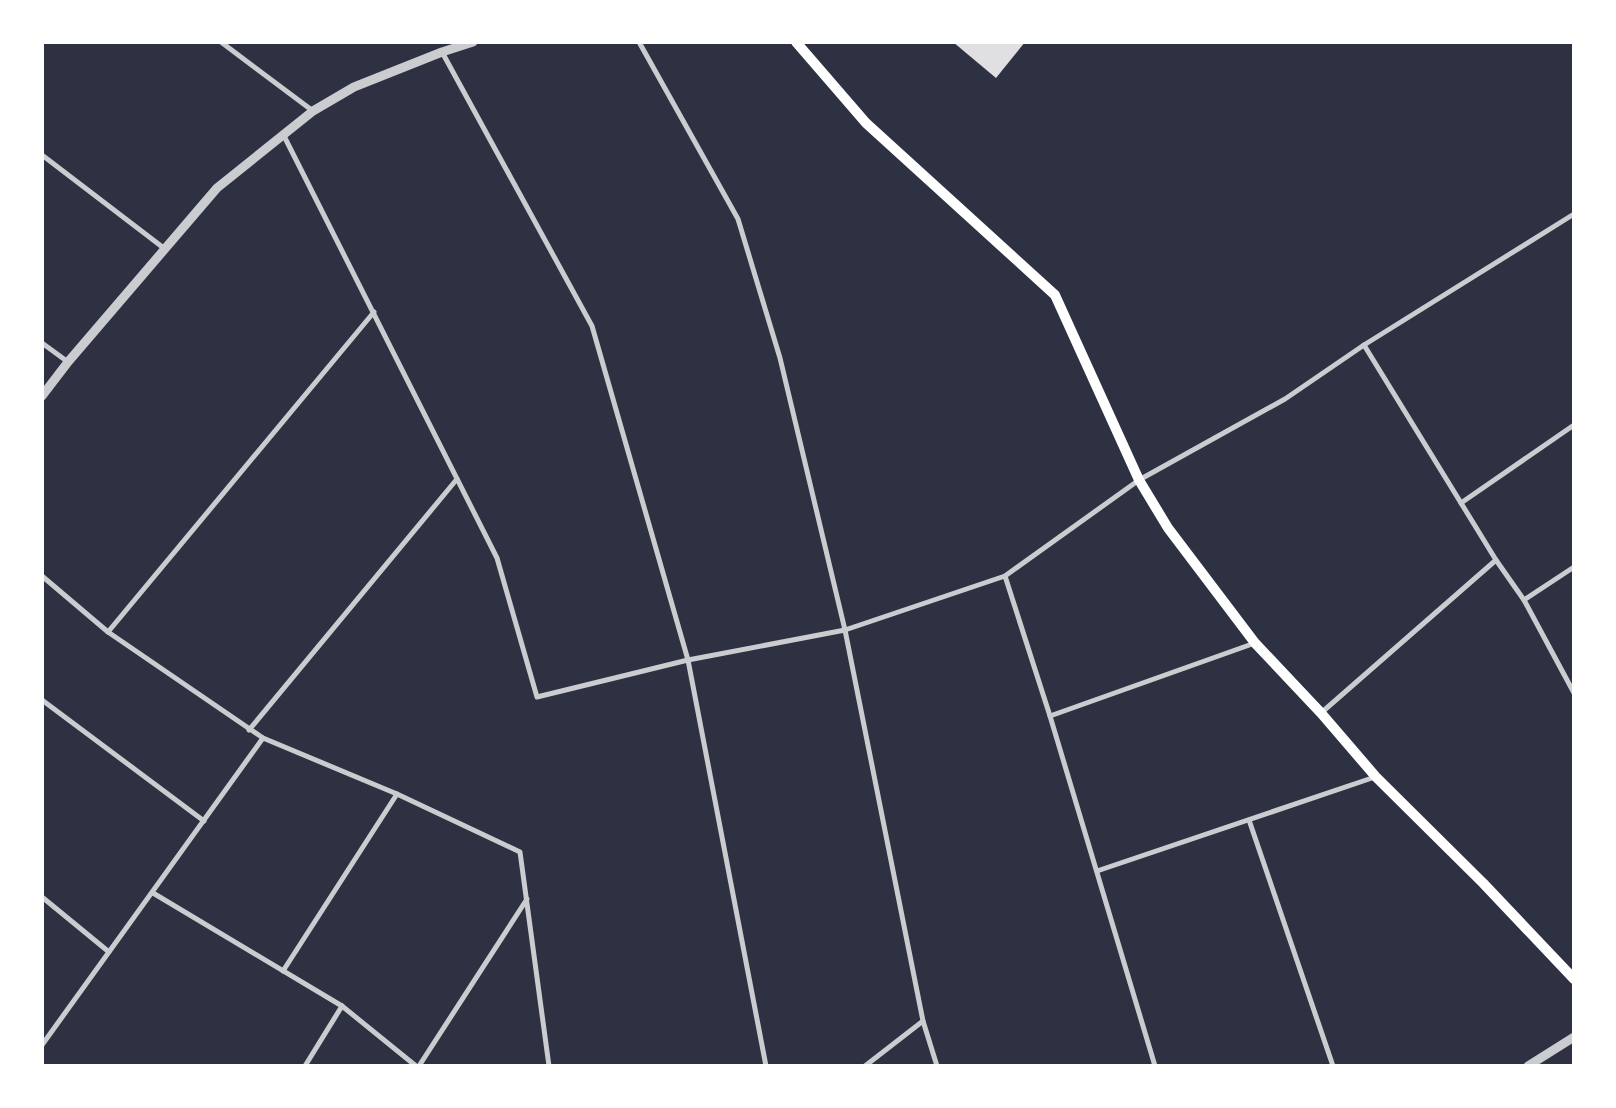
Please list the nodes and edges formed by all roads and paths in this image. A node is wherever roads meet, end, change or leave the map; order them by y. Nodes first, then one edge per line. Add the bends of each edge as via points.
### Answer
1 (221, 42) edge
2 (473, 42) edge
3 (639, 42) edge
4 (796, 42) edge
5 (442, 52) junction
6 (313, 111) junction
7 (284, 134) junction
8 (42, 155) edge
9 (1574, 214) edge
10 (165, 249) junction
11 (374, 312) junction
12 (42, 343) edge
13 (1364, 345) junction
14 (68, 362) junction
15 (42, 396) edge
16 (1574, 425) edge
17 (457, 479) junction
18 (1139, 480) junction
19 (1461, 503) junction
20 (1496, 560) junction
21 (1574, 567) edge
22 (42, 576) edge
23 (1005, 576) junction
24 (1524, 600) junction
25 (844, 630) junction
26 (108, 632) junction
27 (1254, 643) junction
28 (688, 660) junction
29 (1574, 693) edge
30 (42, 700) edge
31 (1321, 713) junction
32 (1050, 716) junction
33 (249, 730) junction
34 (263, 738) junction
35 (1376, 777) junction
36 (397, 794) junction
37 (1249, 820) junction
38 (204, 821) junction
39 (1097, 872) junction
40 (153, 893) junction
41 (42, 897) edge
42 (527, 899) junction
43 (110, 952) junction
44 (283, 971) junction
45 (1574, 979) edge
46 (342, 1006) junction
47 (923, 1021) junction
48 (1574, 1037) edge
49 (42, 1045) edge
50 (305, 1066) edge
51 (418, 1066) edge
52 (549, 1066) edge
53 (766, 1066) edge
54 (865, 1066) edge
55 (937, 1066) edge
56 (1155, 1066) edge
57 (1333, 1066) edge
58 (1528, 1066) edge

1 - 6 street
2 - 5 street
3 - 25 street via 738,219 780,358
4 - 18 main road via 866,124 1055,295
5 - 6 street via 354,87
5 - 28 street via 592,326
6 - 7 street
7 - 10 street via 216,188
7 - 11 street
8 - 10 street
9 - 13 street
10 - 14 street
11 - 17 street
11 - 26 street
12 - 14 street
13 - 18 street via 1285,399
13 - 19 street
14 - 15 street
16 - 19 street
17 - 28 street via 497,558 537,697
17 - 33 street
18 - 23 street
18 - 27 main road via 1168,528
19 - 20 street
20 - 24 street
20 - 31 street
21 - 24 street
22 - 26 street
23 - 25 street
23 - 32 street
24 - 29 street
25 - 28 street
25 - 47 street
26 - 33 street
27 - 31 main road
27 - 32 street
28 - 53 street
30 - 38 street
31 - 35 main road
32 - 39 street
33 - 34 street
34 - 36 street
34 - 38 street
35 - 37 street
35 - 45 main road
36 - 42 street via 520,852
36 - 44 street
37 - 39 street
37 - 57 street
38 - 40 street
39 - 56 street
40 - 43 street
40 - 44 street
41 - 43 street
42 - 51 street
42 - 52 street
43 - 49 street
44 - 46 street
46 - 50 street
46 - 51 street
47 - 54 street
47 - 55 street
48 - 58 street

